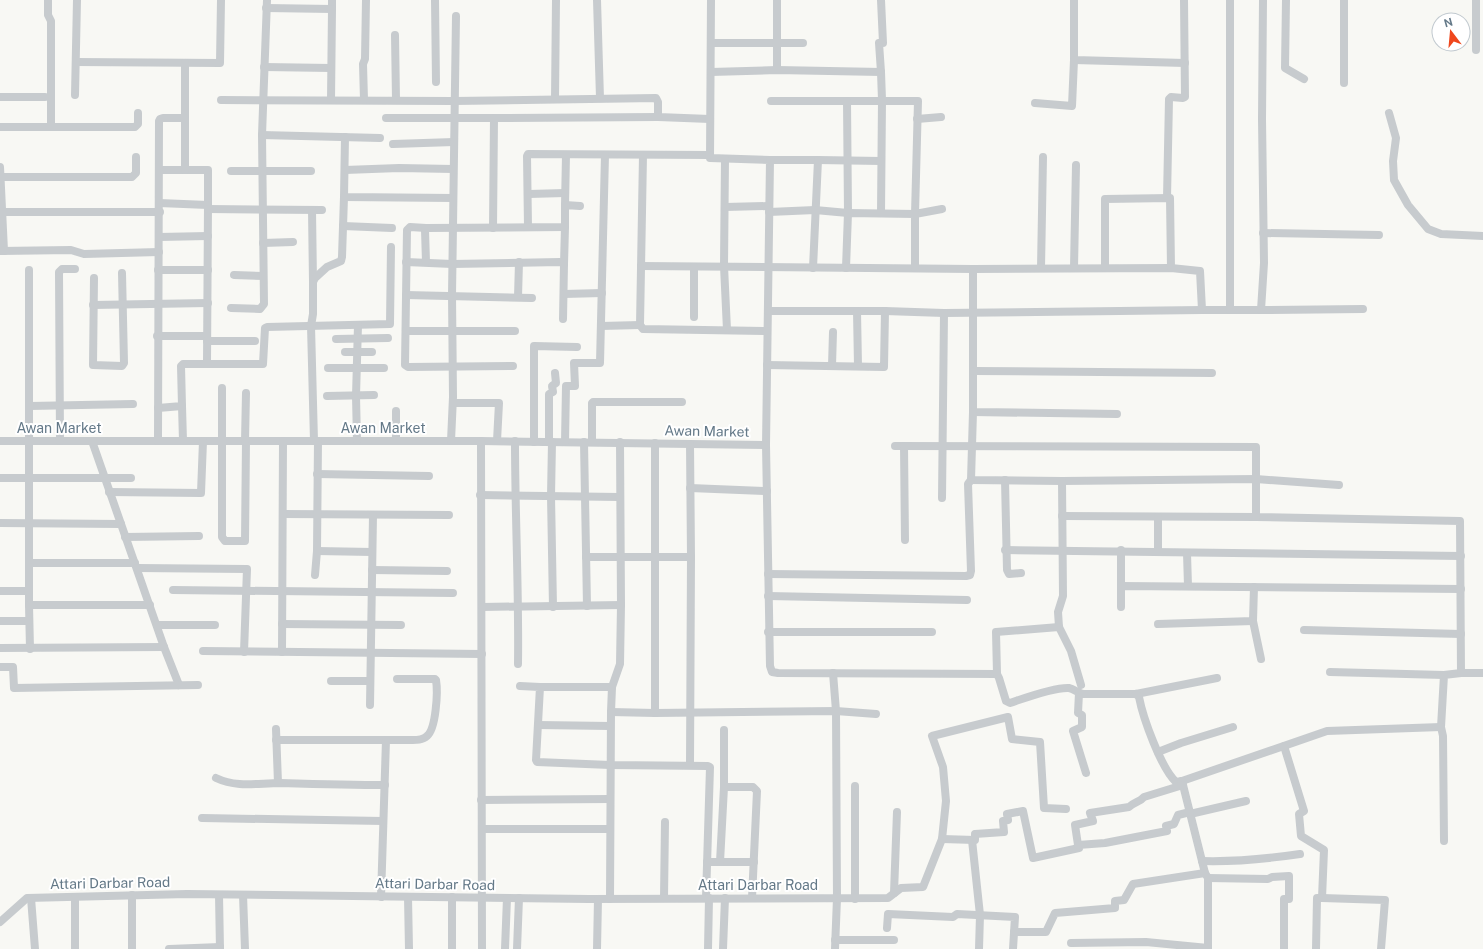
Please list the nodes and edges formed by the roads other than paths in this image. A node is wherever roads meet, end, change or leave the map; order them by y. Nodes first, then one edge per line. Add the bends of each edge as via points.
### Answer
1 (48, 0) edge
2 (77, 0) edge
3 (221, 0) edge
4 (332, 0) edge
5 (366, 0) edge
6 (435, 0) edge
7 (556, 0) edge
8 (597, 0) edge
9 (711, 0) edge
10 (777, 0) edge
11 (881, 0) edge
12 (1074, 0) edge
13 (1184, 0) edge
14 (1230, 0) edge
15 (1264, 0) edge
16 (1286, 0) edge
17 (1344, 0) edge
18 (1476, 0) edge
19 (266, 4) edge
20 (332, 10) junction
21 (456, 16) dead end
22 (395, 34) dead end
23 (777, 42) junction
24 (711, 43) junction
25 (803, 43) dead end
26 (1476, 50) dead end
27 (1074, 60) junction
28 (76, 62) junction
29 (185, 63) junction
30 (1185, 63) junction
31 (264, 66) junction
32 (331, 68) junction
33 (777, 70) junction
34 (711, 72) junction
35 (880, 72) junction
36 (1304, 79) dead end
37 (436, 82) dead end
38 (1344, 83) dead end
39 (75, 95) dead end
40 (0, 97) edge
41 (45, 97) dead end
42 (600, 98) junction
43 (555, 99) junction
44 (221, 100) dead end
45 (262, 100) junction
46 (331, 100) junction
47 (364, 100) junction
48 (396, 100) junction
49 (454, 100) junction
50 (882, 100) junction
51 (771, 101) dead end
52 (848, 101) junction
53 (1035, 104) dead end
54 (138, 113) dead end
55 (1389, 113) dead end
56 (658, 117) junction
57 (941, 117) dead end
58 (185, 118) junction
59 (386, 118) dead end
60 (454, 118) junction
61 (494, 118) junction
62 (710, 119) junction
63 (917, 119) junction
64 (0, 127) edge
65 (51, 127) junction
66 (262, 135) junction
67 (345, 137) junction
68 (380, 138) dead end
69 (454, 142) junction
70 (393, 144) dead end
71 (566, 155) junction
72 (605, 155) junction
73 (643, 155) junction
74 (710, 155) junction
75 (136, 157) dead end
76 (1043, 157) dead end
77 (725, 159) junction
78 (770, 160) junction
79 (818, 160) junction
80 (848, 160) junction
81 (881, 160) junction
82 (1076, 166) dead end
83 (0, 167) edge
84 (159, 170) junction
85 (185, 170) junction
86 (345, 170) junction
87 (453, 170) junction
88 (231, 171) dead end
89 (262, 171) junction
90 (311, 171) dead end
91 (0, 177) edge
92 (565, 192) junction
93 (528, 194) junction
94 (344, 197) junction
95 (453, 198) junction
96 (1166, 198) junction
97 (565, 205) junction
98 (580, 206) dead end
99 (208, 207) junction
100 (725, 207) junction
101 (159, 208) junction
102 (942, 208) dead end
103 (264, 209) junction
104 (769, 209) junction
105 (312, 210) junction
106 (322, 210) dead end
107 (815, 210) junction
108 (1, 212) edge
109 (848, 213) junction
110 (881, 213) junction
111 (915, 214) junction
112 (343, 226) junction
113 (528, 227) junction
114 (565, 227) junction
115 (392, 228) dead end
116 (426, 228) junction
117 (453, 228) junction
118 (493, 228) junction
119 (1263, 233) junction
120 (1379, 235) dead end
121 (208, 236) junction
122 (1483, 236) edge
123 (159, 237) junction
124 (263, 242) junction
125 (293, 242) dead end
126 (391, 247) dead end
127 (2, 251) edge
128 (158, 252) junction
129 (406, 262) junction
130 (426, 262) junction
131 (519, 262) junction
132 (452, 264) junction
133 (564, 264) junction
134 (641, 266) junction
135 (724, 266) junction
136 (694, 267) junction
137 (768, 268) junction
138 (813, 268) junction
139 (846, 268) junction
140 (915, 268) junction
141 (1041, 268) junction
142 (1074, 268) junction
143 (1105, 268) junction
144 (1171, 268) junction
145 (75, 269) dead end
146 (973, 269) junction
147 (29, 270) dead end
148 (158, 270) junction
149 (208, 270) junction
150 (122, 273) dead end
151 (234, 275) dead end
152 (264, 276) junction
153 (94, 278) dead end
154 (313, 282) junction
155 (564, 294) junction
156 (602, 294) junction
157 (406, 296) junction
158 (452, 296) junction
159 (518, 297) junction
160 (532, 298) dead end
161 (123, 304) junction
162 (158, 304) junction
163 (208, 304) junction
164 (93, 305) junction
165 (231, 308) dead end
166 (1363, 309) dead end
167 (1202, 310) junction
168 (1230, 310) junction
169 (1261, 310) junction
170 (768, 311) junction
171 (857, 311) junction
172 (885, 311) junction
173 (973, 312) junction
174 (944, 313) junction
175 (694, 318) dead end
176 (563, 319) dead end
177 (358, 325) junction
178 (640, 325) junction
179 (311, 326) junction
180 (601, 326) junction
181 (406, 330) junction
182 (727, 330) junction
183 (452, 331) junction
184 (515, 331) dead end
185 (767, 331) junction
186 (833, 332) dead end
187 (157, 336) junction
188 (207, 338) junction
189 (336, 338) dead end
190 (358, 338) junction
191 (388, 338) dead end
192 (255, 341) dead end
193 (577, 347) dead end
194 (345, 352) dead end
195 (372, 352) dead end
196 (358, 353) junction
197 (207, 364) junction
198 (767, 365) junction
199 (452, 366) junction
200 (513, 366) dead end
201 (832, 366) junction
202 (858, 366) junction
203 (357, 367) junction
204 (328, 368) dead end
205 (384, 368) dead end
206 (974, 370) junction
207 (555, 373) dead end
208 (1212, 373) dead end
209 (222, 388) dead end
210 (246, 393) dead end
211 (374, 395) dead end
212 (327, 396) dead end
213 (356, 396) junction
214 (682, 402) dead end
215 (453, 403) junction
216 (133, 404) dead end
217 (30, 406) junction
218 (60, 406) junction
219 (182, 406) junction
220 (158, 408) junction
221 (396, 411) dead end
222 (973, 412) junction
223 (1117, 414) dead end
224 (0, 441) edge
225 (29, 441) junction
226 (60, 441) junction
227 (92, 441) junction
228 (158, 441) junction
229 (183, 441) junction
230 (203, 441) junction
231 (223, 441) junction
232 (246, 441) junction
233 (283, 441) junction
234 (316, 441) junction
235 (357, 441) junction
236 (396, 441) junction
237 (451, 441) junction
238 (481, 441) junction
239 (497, 441) junction
240 (515, 442) junction
241 (534, 442) junction
242 (550, 442) junction
243 (565, 442) junction
244 (588, 442) junction
245 (620, 442) junction
246 (655, 443) junction
247 (690, 444) junction
248 (766, 445) junction
249 (942, 446) junction
250 (973, 446) junction
251 (317, 474) junction
252 (429, 476) dead end
253 (0, 478) edge
254 (29, 478) junction
255 (105, 478) junction
256 (131, 478) dead end
257 (1256, 479) junction
258 (972, 480) junction
259 (1005, 480) junction
260 (1062, 481) junction
261 (1338, 485) dead end
262 (690, 488) junction
263 (767, 491) junction
264 (110, 492) junction
265 (480, 495) junction
266 (515, 496) junction
267 (551, 496) junction
268 (584, 496) junction
269 (619, 497) junction
270 (942, 498) dead end
271 (282, 514) junction
272 (316, 514) junction
273 (373, 514) junction
274 (449, 515) dead end
275 (1062, 516) junction
276 (1158, 517) junction
277 (1256, 517) junction
278 (0, 523) edge
279 (29, 523) junction
280 (121, 524) junction
281 (199, 536) dead end
282 (125, 537) junction
283 (905, 540) dead end
284 (1005, 550) junction
285 (1063, 550) junction
286 (1121, 550) junction
287 (317, 551) junction
288 (372, 552) junction
289 (1158, 552) junction
290 (1187, 553) junction
291 (1460, 556) junction
292 (586, 557) junction
293 (621, 557) junction
294 (691, 557) junction
295 (656, 558) junction
296 (29, 563) junction
297 (136, 566) junction
298 (372, 570) junction
299 (447, 570) dead end
300 (1021, 573) dead end
301 (768, 574) junction
302 (315, 575) dead end
303 (1121, 586) junction
304 (1188, 586) junction
305 (1254, 587) junction
306 (1461, 589) junction
307 (173, 590) dead end
308 (246, 590) junction
309 (29, 591) junction
310 (282, 591) junction
311 (371, 591) junction
312 (0, 592) edge
313 (453, 593) dead end
314 (768, 596) junction
315 (967, 600) dead end
316 (29, 605) junction
317 (150, 605) junction
318 (621, 605) junction
319 (587, 606) junction
320 (482, 607) junction
321 (519, 607) junction
322 (553, 607) junction
323 (1121, 608) dead end
324 (0, 621) edge
325 (29, 621) junction
326 (1253, 621) junction
327 (282, 624) junction
328 (371, 624) junction
329 (1158, 624) dead end
330 (157, 625) junction
331 (215, 625) dead end
332 (401, 625) dead end
333 (1059, 627) junction
334 (1304, 630) dead end
335 (768, 632) junction
336 (932, 632) dead end
337 (1461, 634) junction
338 (0, 648) edge
339 (164, 648) junction
340 (30, 649) junction
341 (203, 651) dead end
342 (244, 652) junction
343 (282, 652) junction
344 (370, 653) junction
345 (482, 654) junction
346 (1261, 659) dead end
347 (518, 664) dead end
348 (0, 667) edge
349 (1330, 672) dead end
350 (833, 673) junction
351 (1461, 673) junction
352 (1483, 673) edge
353 (997, 674) junction
354 (1444, 675) junction
355 (1217, 678) dead end
356 (397, 679) dead end
357 (331, 681) dead end
358 (370, 681) junction
359 (179, 685) junction
360 (198, 685) dead end
361 (520, 686) dead end
362 (540, 686) junction
363 (612, 687) junction
364 (1080, 689) junction
365 (1136, 694) junction
366 (1006, 701) junction
367 (370, 705) dead end
368 (836, 711) junction
369 (611, 712) junction
370 (655, 713) junction
371 (690, 713) junction
372 (876, 714) dead end
373 (1008, 717) junction
374 (538, 725) junction
375 (610, 726) junction
376 (1233, 727) dead end
377 (1441, 727) junction
378 (276, 729) dead end
379 (724, 730) dead end
380 (276, 740) junction
381 (386, 740) junction
382 (1284, 746) junction
383 (1158, 752) junction
384 (610, 765) junction
385 (690, 765) junction
386 (1086, 773) dead end
387 (216, 778) dead end
388 (278, 783) junction
389 (1182, 783) junction
390 (385, 786) junction
391 (724, 786) junction
392 (855, 786) dead end
393 (610, 799) junction
394 (481, 800) junction
395 (1246, 801) dead end
396 (1066, 808) dead end
397 (897, 812) dead end
398 (1190, 813) junction
399 (202, 818) dead end
400 (383, 821) junction
401 (665, 822) dead end
402 (482, 829) junction
403 (610, 829) junction
404 (942, 838) junction
405 (972, 840) junction
406 (1444, 841) dead end
407 (1078, 845) junction
408 (1300, 854) dead end
409 (707, 862) junction
410 (720, 862) junction
411 (754, 862) junction
412 (1202, 862) junction
413 (1207, 876) junction
414 (894, 893) junction
415 (132, 895) junction
416 (219, 895) junction
417 (243, 895) junction
418 (75, 897) junction
419 (381, 897) junction
420 (408, 897) junction
421 (452, 897) junction
422 (31, 898) junction
423 (482, 898) junction
424 (507, 898) junction
425 (519, 898) junction
426 (598, 898) junction
427 (610, 898) junction
428 (664, 898) junction
429 (707, 898) junction
430 (725, 898) junction
431 (752, 898) junction
432 (838, 898) junction
433 (1322, 898) junction
434 (855, 899) junction
435 (980, 915) junction
436 (0, 922) edge
437 (887, 928) dead end
438 (1014, 932) junction
439 (835, 940) junction
440 (894, 940) dead end
441 (1071, 943) dead end
442 (220, 948) edge
443 (1208, 948) edge
444 (35, 949) edge
445 (75, 949) edge
446 (132, 949) edge
447 (168, 949) edge
448 (245, 949) edge
449 (409, 949) edge
450 (452, 949) edge
451 (482, 949) edge
452 (505, 949) edge
453 (517, 949) edge
454 (597, 949) edge
455 (708, 949) edge
456 (723, 949) edge
457 (835, 949) edge
458 (979, 949) edge
459 (1013, 949) edge
460 (1284, 949) edge
461 (1316, 949) edge
462 (1381, 949) edge

1 - 65 street via 48,15 51,21
2 - 28 street
3 - 29 street via 220,63
4 - 20 street
5 - 47 street
6 - 37 street
7 - 43 street
8 - 42 street
9 - 24 street
10 - 23 street
11 - 35 street via 883,43 879,43
12 - 27 street
13 - 30 street
14 - 168 street
15 - 119 street
16 - 36 street via 1285,68
17 - 38 street
18 - 26 street
19 - 20 street
19 - 31 street
20 - 32 street
21 - 49 street
22 - 48 street
23 - 24 street
23 - 25 street
23 - 33 street
24 - 34 street
27 - 30 street
27 - 53 street via 1072,106
28 - 29 street
28 - 39 street
29 - 58 street
30 - 96 street via 1185,97 1169,99
31 - 32 street
31 - 45 street
32 - 46 street
33 - 34 street
33 - 35 street
34 - 62 street
35 - 50 street
40 - 41 street
42 - 43 street
42 - 56 street via 656,98
43 - 49 street
44 - 45 street
45 - 46 street
45 - 66 street
46 - 47 street
47 - 48 street
48 - 49 street
49 - 60 street
50 - 52 street
50 - 63 street via 918,101
50 - 81 street
51 - 52 street
52 - 80 street
54 - 65 street via 138,124 135,127
55 - 122 street via 1396,138 1394,180 1408,205 1428,229 1440,234
56 - 61 street
56 - 62 street
57 - 63 street
58 - 84 street via 160,118
58 - 85 street
59 - 60 street
60 - 61 street
60 - 69 street
61 - 118 street
62 - 74 street
63 - 111 street
64 - 65 street
66 - 67 street
66 - 89 street
67 - 68 street
67 - 86 street
69 - 70 street
69 - 87 street
71 - 72 street
71 - 92 street
71 - 93 street via 528,154
72 - 73 street
72 - 156 street
73 - 74 street
73 - 134 street
74 - 77 street via 711,159
75 - 91 street via 136,173 132,177
76 - 141 street
77 - 78 street
77 - 100 street
78 - 79 street
78 - 104 street
79 - 80 street
79 - 107 street
80 - 81 street
80 - 109 street
81 - 110 street
82 - 142 street
83 - 91 street
84 - 85 street
84 - 101 street
85 - 99 street via 212,170
86 - 87 street
86 - 94 street
87 - 95 street
88 - 89 street
89 - 90 street
89 - 103 street
91 - 108 street
92 - 93 street
92 - 97 street
93 - 113 street
94 - 95 street
94 - 112 street
95 - 117 street
96 - 143 street via 1105,199
96 - 144 street via 1170,198
97 - 98 street
97 - 114 street
99 - 101 street
99 - 103 street
99 - 121 street
100 - 104 street
100 - 135 street
101 - 108 street
101 - 123 street
102 - 111 street
103 - 105 street
103 - 124 street
104 - 107 street
104 - 137 street
105 - 106 street
105 - 154 street
107 - 109 street
107 - 138 street
108 - 127 street
109 - 110 street
109 - 139 street
110 - 111 street
111 - 140 street
112 - 115 street
112 - 154 street via 341,261 327,267
113 - 114 street
113 - 118 street
114 - 133 street
116 - 117 street
116 - 129 street via 410,227 407,230
116 - 130 street
117 - 118 street
117 - 132 street
119 - 120 street
119 - 169 street
121 - 123 street
121 - 149 street
123 - 128 street
124 - 125 street
124 - 152 street
126 - 177 street via 390,323
127 - 128 street via 71,250 84,254
128 - 148 street
129 - 130 street
129 - 157 street
130 - 132 street
131 - 132 street
131 - 133 street
131 - 159 street
132 - 158 street
133 - 155 street
134 - 136 street
134 - 178 street
135 - 136 street
135 - 137 street
135 - 182 street
136 - 175 street
137 - 138 street
137 - 170 street
138 - 139 street
139 - 140 street
140 - 146 street
141 - 142 street
141 - 146 street
142 - 143 street
143 - 144 street
144 - 167 street via 1200,271
145 - 218 street via 62,269 59,272
146 - 173 street
147 - 217 street
148 - 149 street
148 - 162 street
149 - 163 street
150 - 161 street
151 - 152 street
152 - 165 street via 263,307
153 - 164 street
154 - 179 street
155 - 156 street
155 - 176 street
156 - 180 street
157 - 158 street
157 - 181 street
158 - 159 street
158 - 183 street
159 - 160 street
161 - 162 street
161 - 164 street
161 - 164 street via 122,366 93,365
162 - 163 street
162 - 187 street
163 - 188 street
166 - 169 street
167 - 168 street
167 - 173 street
168 - 169 street
170 - 171 street
170 - 185 street
171 - 172 street
171 - 202 street
172 - 174 street
172 - 202 street via 884,367
173 - 174 street
173 - 206 street
174 - 249 street
177 - 179 street
177 - 190 street
178 - 180 street
178 - 182 street via 643,329
179 - 197 street via 266,327 263,364
179 - 234 street
180 - 243 street via 600,363 575,362 575,386 566,386
181 - 183 street
181 - 199 street via 406,366
182 - 185 street
183 - 184 street
183 - 199 street
185 - 198 street
186 - 201 street
187 - 188 street
187 - 220 street
188 - 192 street
188 - 197 street
189 - 190 street
190 - 191 street
190 - 196 street
193 - 241 street via 534,346
194 - 196 street
195 - 196 street
196 - 203 street
197 - 219 street via 181,366
198 - 201 street
198 - 248 street
199 - 200 street
199 - 215 street
201 - 202 street
203 - 204 street
203 - 205 street
203 - 213 street
206 - 208 street
206 - 222 street
207 - 242 street via 556,383 549,394
209 - 231 street
210 - 232 street
211 - 213 street
212 - 213 street
213 - 235 street
214 - 244 street via 593,402
215 - 237 street
215 - 239 street via 499,403
216 - 218 street
217 - 218 street
217 - 225 street
218 - 226 street
219 - 220 street
219 - 229 street
220 - 228 street
221 - 236 street
222 - 223 street
222 - 250 street
224 - 225 street, Awan Market
225 - 226 street, Awan Market
225 - 254 street
226 - 227 street, Awan Market
227 - 228 street, Awan Market
227 - 255 street
228 - 229 street, Awan Market
229 - 230 street, Awan Market
230 - 231 street, Awan Market
230 - 264 street via 201,493
231 - 232 street, Awan Market
231 - 232 street via 222,537 225,541 243,541
232 - 233 street, Awan Market
233 - 234 street, Awan Market
233 - 271 street
234 - 235 street, Awan Market
234 - 251 street
235 - 236 street, Awan Market
236 - 237 street, Awan Market
237 - 238 street, Awan Market
238 - 239 street, Awan Market
238 - 265 street
239 - 240 street, Awan Market
240 - 241 street, Awan Market
240 - 266 street
241 - 242 street, Awan Market
242 - 243 street, Awan Market
242 - 267 street
243 - 244 street, Awan Market
244 - 245 street, Awan Market
244 - 268 street
245 - 246 street, Awan Market
245 - 269 street
246 - 247 street, Awan Market
246 - 295 street
247 - 248 street, Awan Market
247 - 262 street
248 - 263 street
249 - 250 street
249 - 270 street
249 - 283 street via 899,446
250 - 257 street via 1256,447
250 - 258 street
251 - 252 street
251 - 272 street
253 - 254 street
254 - 255 street
254 - 279 street
255 - 256 street
255 - 264 street
257 - 260 street
257 - 261 street
257 - 277 street
258 - 259 street
258 - 301 street via 968,484 970,575
259 - 260 street
259 - 284 street
260 - 275 street
262 - 263 street
262 - 294 street
263 - 301 street
264 - 280 street
265 - 266 street
265 - 320 street
266 - 267 street
266 - 321 street
267 - 268 street
267 - 322 street
268 - 269 street
268 - 292 street
269 - 293 street
271 - 272 street
271 - 310 street
272 - 273 street
272 - 287 street
273 - 274 street
273 - 288 street
275 - 276 street
275 - 285 street
276 - 277 street
276 - 289 street
277 - 291 street via 1460,521
278 - 279 street
279 - 280 street
279 - 296 street
280 - 282 street
281 - 282 street
282 - 297 street
284 - 285 street
284 - 300 street via 1007,573
285 - 286 street
285 - 333 street via 1063,596 1058,612
286 - 289 street
286 - 303 street
287 - 288 street
287 - 302 street
288 - 298 street
289 - 290 street
290 - 291 street
290 - 304 street
291 - 306 street
292 - 293 street
292 - 319 street
293 - 295 street
293 - 318 street
294 - 295 street
294 - 371 street
295 - 370 street
296 - 297 street
296 - 309 street
297 - 308 street via 244,568 247,569
297 - 317 street
298 - 299 street
298 - 311 street
301 - 314 street
303 - 304 street
303 - 323 street
304 - 305 street
305 - 306 street
305 - 326 street
306 - 337 street
307 - 308 street
308 - 310 street
308 - 342 street
309 - 312 street
309 - 316 street
310 - 311 street
310 - 327 street
311 - 313 street
311 - 328 street
314 - 315 street
314 - 335 street
316 - 317 street
316 - 325 street
317 - 330 street
318 - 319 street
318 - 363 street via 620,664
319 - 322 street
320 - 321 street
320 - 345 street
321 - 322 street
321 - 347 street
324 - 325 street
325 - 340 street
326 - 329 street
326 - 346 street
327 - 328 street
327 - 343 street
328 - 332 street
328 - 344 street
330 - 331 street
330 - 339 street
333 - 353 street via 996,632
333 - 364 street via 1071,651
334 - 337 street
335 - 336 street
335 - 350 street via 772,672
337 - 351 street
338 - 340 street
339 - 340 street
339 - 359 street
341 - 342 street
342 - 343 street
343 - 344 street
344 - 345 street
344 - 358 street
345 - 394 street
348 - 359 street via 13,667 14,688
349 - 354 street
350 - 353 street
350 - 368 street
351 - 352 street
351 - 354 street
353 - 366 street
354 - 377 street
355 - 365 street
356 - 381 street via 436,680 434,719 432,730 420,740
357 - 358 street
358 - 367 street
359 - 360 street
361 - 362 street
362 - 363 street
362 - 374 street
363 - 369 street
364 - 365 street
364 - 366 street via 1055,690 1010,703
364 - 386 street via 1078,713 1082,715 1082,728 1073,731
365 - 383 street
366 - 373 street
368 - 371 street
368 - 372 street
368 - 432 street
369 - 370 street
369 - 375 street
370 - 371 street
371 - 385 street
373 - 396 street via 1012,739 1040,742 1044,808
373 - 404 street via 932,736 944,774 946,801
374 - 375 street
374 - 384 street via 536,762
375 - 384 street
376 - 383 street
377 - 382 street via 1327,731
377 - 406 street
378 - 380 street
379 - 391 street
380 - 381 street
380 - 388 street
381 - 390 street
382 - 389 street
382 - 433 street via 1304,811 1298,814 1301,836 1324,850
383 - 389 street via 1171,777
384 - 385 street
384 - 393 street
385 - 409 street via 710,767
387 - 388 street via 239,784
388 - 390 street
389 - 398 street
389 - 407 street via 1144,797 1129,807 1090,813 1093,820 1075,825
390 - 400 street
391 - 410 street
391 - 411 street via 753,786 757,791
392 - 434 street
393 - 394 street
393 - 403 street
394 - 402 street
395 - 398 street
397 - 414 street
398 - 407 street via 1178,815 1174,824 1166,826 1166,831 1105,843
398 - 412 street
399 - 400 street
400 - 419 street
401 - 428 street
402 - 403 street
402 - 423 street
403 - 427 street
404 - 405 street
404 - 414 street via 923,888 901,888
405 - 407 street via 975,840 975,834 1004,832 1003,821 1008,820 1007,814 1023,811 1033,858 1079,848
405 - 435 street
408 - 412 street via 1258,860
409 - 410 street
409 - 429 street
410 - 411 street
411 - 431 street
412 - 413 street
413 - 438 street via 1133,884 1124,900 1115,901 1116,908 1055,913 1046,932
413 - 443 street
413 - 460 street via 1268,879 1289,876 1289,899 1284,899
414 - 434 street, Attari Darbar Road via 888,898
415 - 416 street, Attari Darbar Road
415 - 418 street, Attari Darbar Road
415 - 446 street
416 - 417 street, Attari Darbar Road
416 - 442 street
417 - 419 street, Attari Darbar Road
417 - 448 street
418 - 422 street, Attari Darbar Road
418 - 445 street
419 - 420 street, Attari Darbar Road
420 - 421 street, Attari Darbar Road
420 - 449 street
421 - 423 street, Attari Darbar Road
421 - 450 street
422 - 436 street, Attari Darbar Road via 26,898
422 - 444 street
423 - 424 street, Attari Darbar Road
423 - 451 street
424 - 425 street, Attari Darbar Road
424 - 452 street
425 - 426 street, Attari Darbar Road
425 - 453 street
426 - 427 street, Attari Darbar Road
426 - 454 street
427 - 428 street, Attari Darbar Road
428 - 429 street, Attari Darbar Road
429 - 430 street, Attari Darbar Road
429 - 455 street
430 - 431 street, Attari Darbar Road
430 - 456 street
431 - 432 street, Attari Darbar Road
432 - 434 street, Attari Darbar Road
432 - 439 street
433 - 461 street via 1317,898
433 - 462 street via 1385,900
435 - 437 street via 957,914 953,917 888,914
435 - 438 street via 1015,917
435 - 458 street
438 - 459 street
439 - 440 street
439 - 457 street
441 - 443 street via 1146,942
442 - 447 street

